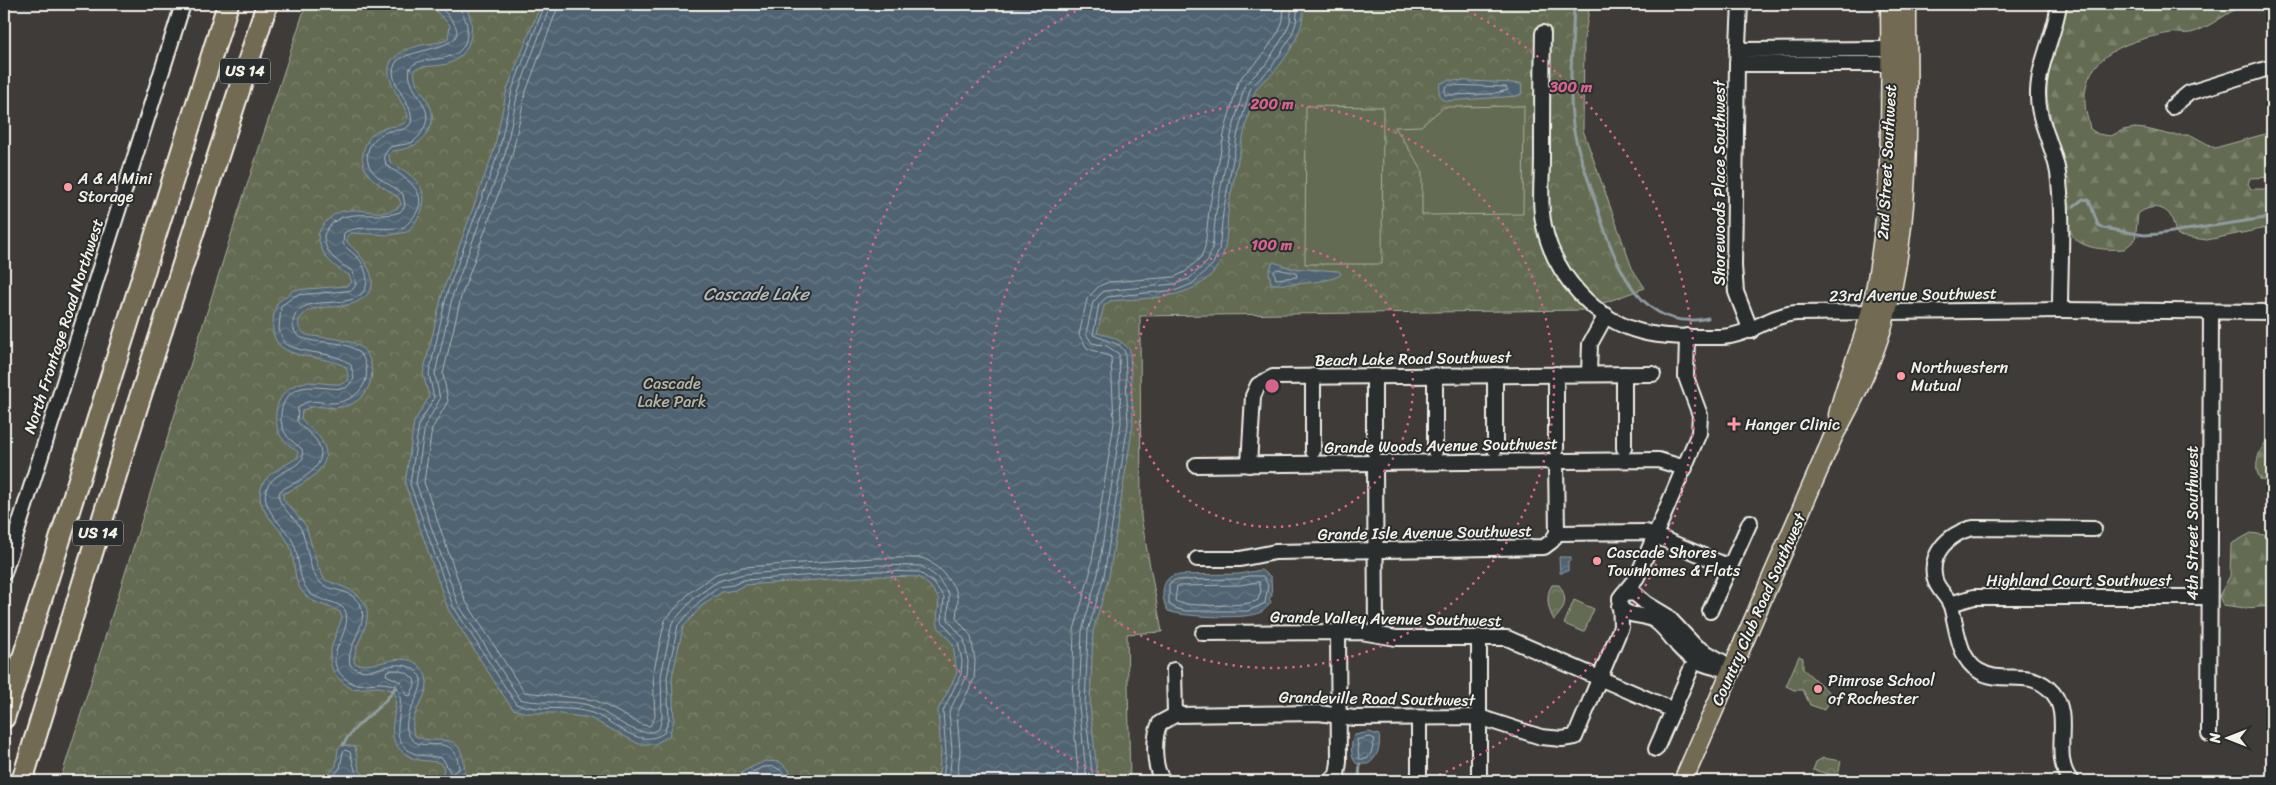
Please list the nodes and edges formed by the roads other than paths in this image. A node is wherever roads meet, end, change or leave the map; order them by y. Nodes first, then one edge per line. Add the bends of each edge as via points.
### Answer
1 (183, 4) edge
2 (228, 4) edge
3 (266, 4) edge
4 (1740, 4) edge
5 (1890, 4) edge
6 (1907, 4) edge
7 (2059, 4) edge
8 (1543, 33) dead end
9 (1737, 57) junction
10 (1896, 57) junction
11 (2272, 67) edge
12 (2172, 107) dead end
13 (2060, 310) junction
14 (1879, 311) junction
15 (2211, 312) junction
16 (2272, 312) edge
17 (1606, 315) junction
18 (1750, 331) junction
19 (1687, 336) junction
20 (1589, 373) junction
21 (1556, 374) junction
22 (1624, 374) junction
23 (1653, 374) dead end
24 (1435, 375) junction
25 (1495, 375) junction
26 (1312, 376) junction
27 (1374, 376) junction
28 (1833, 437) joint
29 (1624, 448) dead end
30 (1495, 449) dead end
31 (1435, 450) dead end
32 (1313, 451) dead end
33 (1556, 455) junction
34 (1374, 457) junction
35 (1196, 465) dead end
36 (1249, 465) junction
37 (1684, 468) junction
38 (1750, 522) dead end
39 (2094, 529) dead end
40 (1557, 532) junction
41 (1655, 535) junction
42 (1375, 550) junction
43 (1197, 559) dead end
44 (1730, 567) junction
45 (4, 572) edge
46 (1637, 578) junction
47 (1638, 596) junction
48 (2208, 597) junction
49 (1624, 604) junction
50 (1950, 604) junction
51 (1710, 611) dead end
52 (1338, 632) junction
53 (1203, 633) dead end
54 (1376, 633) junction
55 (1677, 634) junction
56 (1479, 637) junction
57 (1691, 669) dead end
58 (1731, 669) junction
59 (1174, 670) dead end
60 (1599, 677) junction
61 (1673, 710) junction
62 (1175, 715) junction
63 (1338, 716) junction
64 (1479, 717) junction
65 (4, 718) edge
66 (1419, 718) junction
67 (2208, 734) dead end
68 (1656, 749) dead end
69 (22, 781) edge
70 (1164, 781) edge
71 (1330, 781) edge
72 (1420, 781) edge
73 (1480, 781) edge
74 (1682, 781) edge
75 (2071, 781) edge

1 - 45 street, North Frontage Road Northwest
2 - 65 highway, US 14
3 - 69 highway, US 14
4 - 9 street, Shorewoods Place Southwest
5 - 10 main road, 2nd Street Southwest
6 - 10 main road, 2nd Street Southwest
7 - 13 street via 2038,93 2059,186
8 - 17 street, 23rd Avenue Southwest via 1543,225 1550,250 1573,287
9 - 10 street
9 - 18 street, Shorewoods Place Southwest via 1734,276 1739,303
10 - 14 main road, 2nd Street Southwest
11 - 12 street via 2189,93
13 - 14 street, 23rd Avenue Southwest
13 - 15 street, 23rd Avenue Southwest
14 - 18 street, 23rd Avenue Southwest via 1789,314
14 - 28 main road, 2nd Street Southwest via 1844,390
15 - 16 street, 23rd Avenue Southwest
15 - 48 street, 4th Street Southwest
17 - 19 street, 23rd Avenue Southwest via 1643,332
17 - 20 street via 1590,344
18 - 19 street, 23rd Avenue Southwest via 1730,336
19 - 37 street, Grandeville Road Southwest via 1686,377 1701,423
20 - 21 street, Beach Lake Road Southwest
20 - 22 street, Beach Lake Road Southwest
21 - 25 street, Beach Lake Road Southwest
21 - 33 street
22 - 23 street, Beach Lake Road Southwest
22 - 29 street
24 - 25 street, Beach Lake Road Southwest
24 - 27 street, Beach Lake Road Southwest
24 - 31 street
25 - 30 street
26 - 27 street, Beach Lake Road Southwest
26 - 32 street
26 - 36 street, Beach Lake Road Southwest via 1273,377 1258,385 1252,401
27 - 34 street
28 - 58 main road, Country Club Road Southwest
33 - 34 street, Grande Woods Avenue Southwest
33 - 37 street, Grande Woods Avenue Southwest via 1658,460
33 - 40 street
34 - 36 street, Grande Woods Avenue Southwest
34 - 42 street
35 - 36 street, Grande Woods Avenue Southwest
37 - 41 street, Grandeville Road Southwest
38 - 44 street
39 - 50 street via 1973,528 1953,535 1944,543 1934,571 1935,581
40 - 41 street, Grande Isle Avenue Southwest via 1630,531
40 - 42 street, Grande Isle Avenue Southwest via 1552,542 1538,549
41 - 44 street, Grande Isle Avenue Southwest
41 - 46 street, Grandeville Road Southwest
42 - 43 street, Grande Isle Avenue Southwest via 1275,552 1243,558
42 - 54 street
44 - 51 street
46 - 47 street, Grandeville Road Southwest
46 - 49 street, Grandeville Road Southwest
47 - 49 street, Grandeville Road Southwest via 1640,605
47 - 55 street via 1667,616
48 - 50 street, Highland Court Southwest via 1974,598
48 - 67 street, 4th Street Southwest
49 - 55 street
49 - 60 street, Grandeville Road Southwest via 1621,627
50 - 75 street via 1960,643 1976,669 1986,675 2032,678 2053,693 2061,709 2062,758
52 - 53 street, Grande Valley Avenue Southwest
52 - 54 street, Grande Valley Avenue Southwest
52 - 63 street
54 - 56 street, Grande Valley Avenue Southwest via 1396,638
55 - 58 street via 1682,650 1697,661 1718,669
56 - 60 street, Grande Valley Avenue Southwest via 1510,639
56 - 64 street
57 - 61 street
58 - 74 main road, Country Club Road Southwest
59 - 62 street
60 - 61 street, Grande Valley Avenue Southwest
60 - 64 street, Grandeville Road Southwest via 1575,737 1541,737
61 - 68 street
62 - 63 street, Grandeville Road Southwest via 1319,713
62 - 70 street via 1160,723 1157,733 1157,767
63 - 66 street, Grandeville Road Southwest
63 - 71 street via 1338,769
64 - 66 street, Grandeville Road Southwest
64 - 73 street
66 - 72 street

